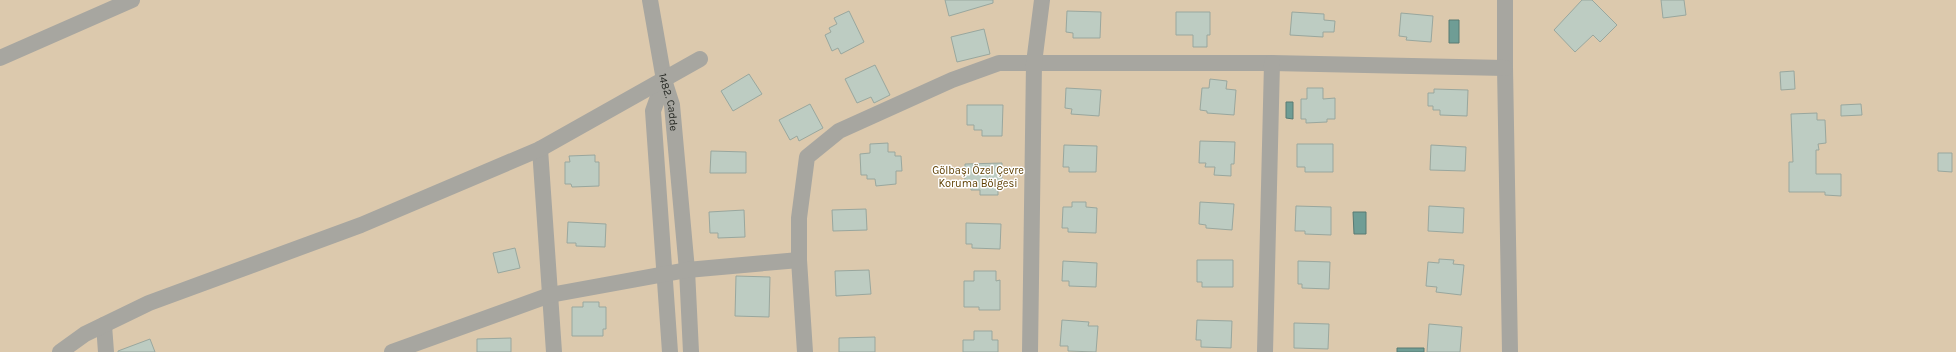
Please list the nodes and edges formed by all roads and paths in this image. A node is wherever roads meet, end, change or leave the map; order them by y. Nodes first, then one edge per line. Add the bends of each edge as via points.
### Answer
1 (132, 0) edge
2 (650, 0) edge
3 (1042, 0) edge
4 (1506, 0) edge
5 (0, 58) edge
6 (700, 59) dead end
7 (1034, 63) junction
8 (1272, 63) junction
9 (1505, 68) junction
10 (664, 80) junction
11 (540, 149) junction
12 (798, 260) junction
13 (687, 270) junction
14 (664, 276) junction
15 (550, 296) junction
16 (104, 325) junction
17 (60, 352) edge
18 (106, 352) edge
19 (392, 352) edge
20 (554, 352) edge
21 (670, 352) edge
22 (691, 352) edge
23 (805, 352) edge
24 (1030, 352) edge
25 (1265, 352) edge
26 (1510, 352) edge

1 - 5 street
2 - 10 street
3 - 7 street
4 - 9 street
6 - 10 street
7 - 8 street
7 - 12 street via 999,63 952,80 839,131 807,157 799,218
7 - 24 street
8 - 9 street
8 - 25 street
9 - 26 street
10 - 11 street
10 - 13 street, 1482. Cadde via 672,105
10 - 14 street, 1482. Cadde via 653,111
11 - 15 street
11 - 16 street via 361,225 149,303
12 - 13 street
12 - 23 street
13 - 14 street
13 - 22 street, 1482. Cadde
14 - 15 street
14 - 21 street, 1482. Cadde
15 - 19 street
15 - 20 street
16 - 17 street via 85,334
16 - 18 street

